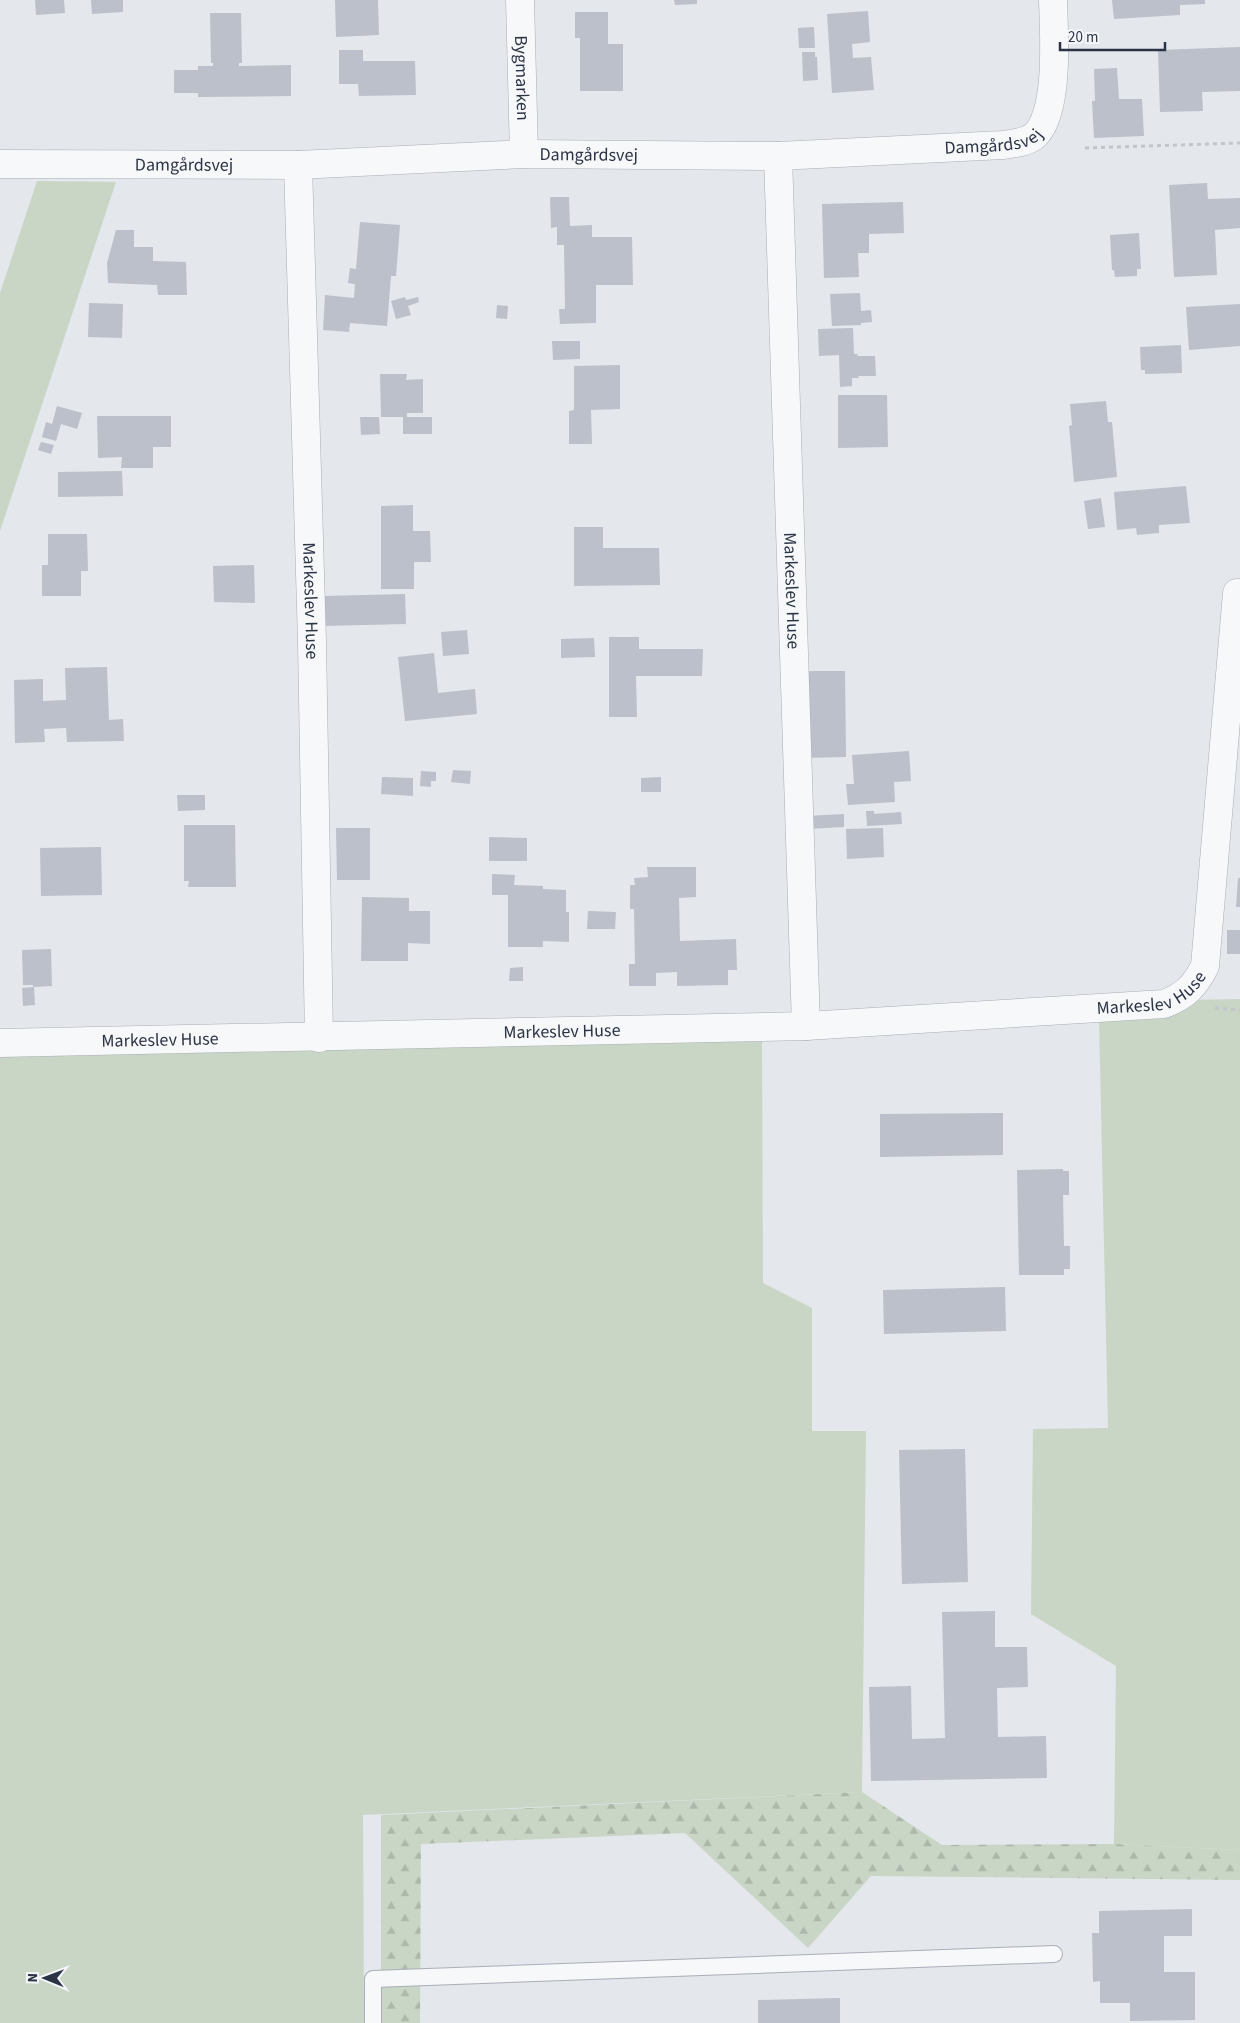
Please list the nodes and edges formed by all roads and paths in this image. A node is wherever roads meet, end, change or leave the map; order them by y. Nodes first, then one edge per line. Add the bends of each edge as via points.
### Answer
1 (520, 0) edge
2 (1053, 0) edge
3 (1240, 143) edge
4 (1085, 148) dead end
5 (524, 154) junction
6 (778, 156) junction
7 (0, 164) edge
8 (298, 165) junction
9 (1237, 593) dead end
10 (806, 1026) junction
11 (319, 1038) junction
12 (0, 1043) edge
13 (1054, 1954) dead end
14 (373, 2023) edge

1 - 5 street, Bygmarken
2 - 6 street, Damgårdsvej via 1053,78 1044,120 1038,133 1030,139 1003,145
3 - 4 path
5 - 6 street, Damgårdsvej
5 - 8 street, Damgårdsvej
6 - 10 street, Markeslev Huse
7 - 8 street, Damgårdsvej
8 - 11 street, Markeslev Huse via 312,642
9 - 10 street, Markeslev Huse via 1205,966 1190,990 1164,1004
10 - 11 street, Markeslev Huse
11 - 12 street, Markeslev Huse
13 - 14 lane via 373,1979

